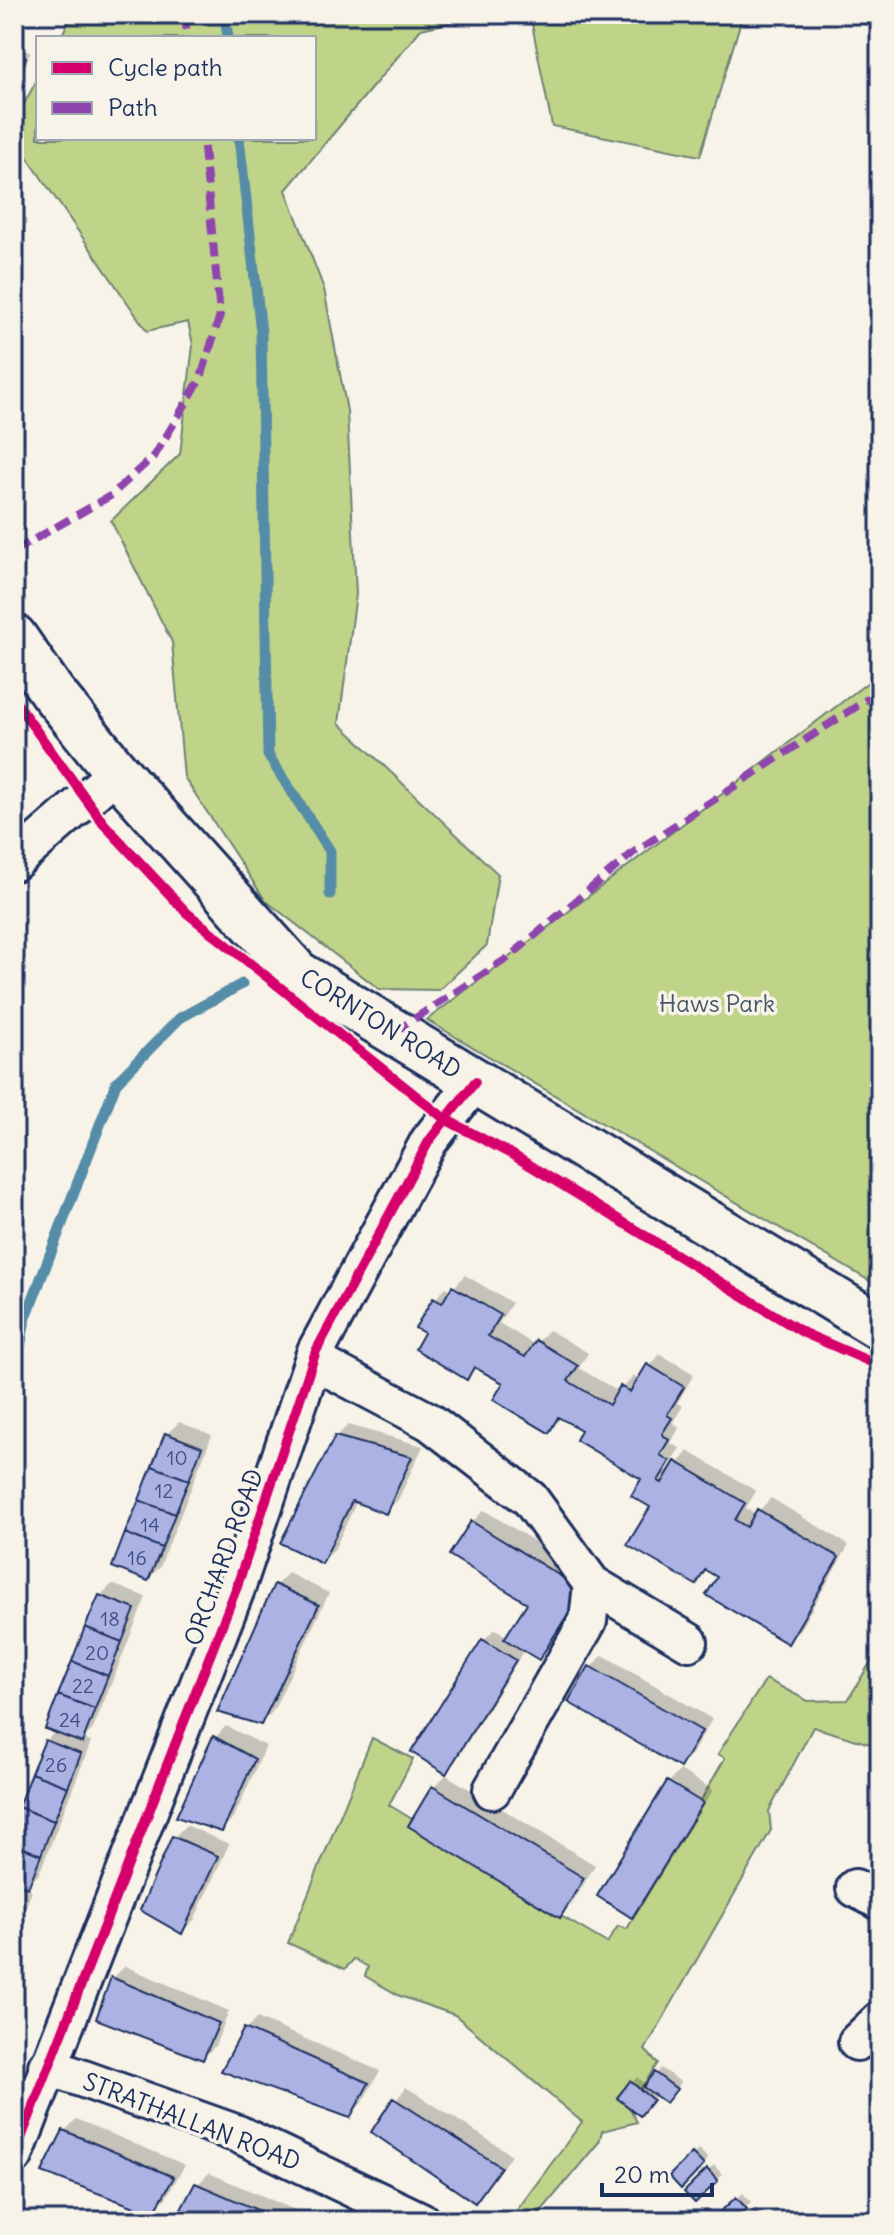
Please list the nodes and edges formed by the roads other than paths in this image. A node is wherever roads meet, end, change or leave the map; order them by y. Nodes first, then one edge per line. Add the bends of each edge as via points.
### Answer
1 (14, 637) edge
2 (117, 772) junction
3 (14, 862) edge
4 (475, 1082) junction
5 (880, 1327) edge
6 (313, 1360) junction
7 (592, 1584) junction
8 (689, 1642) dead end
9 (492, 1790) dead end
10 (47, 2066) junction
11 (14, 2156) edge
12 (421, 2221) edge

1 - 2 main road, CORNTON ROAD
2 - 3 street
2 - 4 main road, CORNTON ROAD via 297,973
4 - 5 main road, CORNTON ROAD
4 - 6 street, ORCHARD ROAD via 429,1141
6 - 7 street via 430,1422 530,1499
6 - 10 street, ORCHARD ROAD via 236,1589
7 - 8 street
7 - 9 street via 588,1621
10 - 11 street, ORCHARD ROAD
10 - 12 street, STRATHALLAN ROAD via 238,2134

